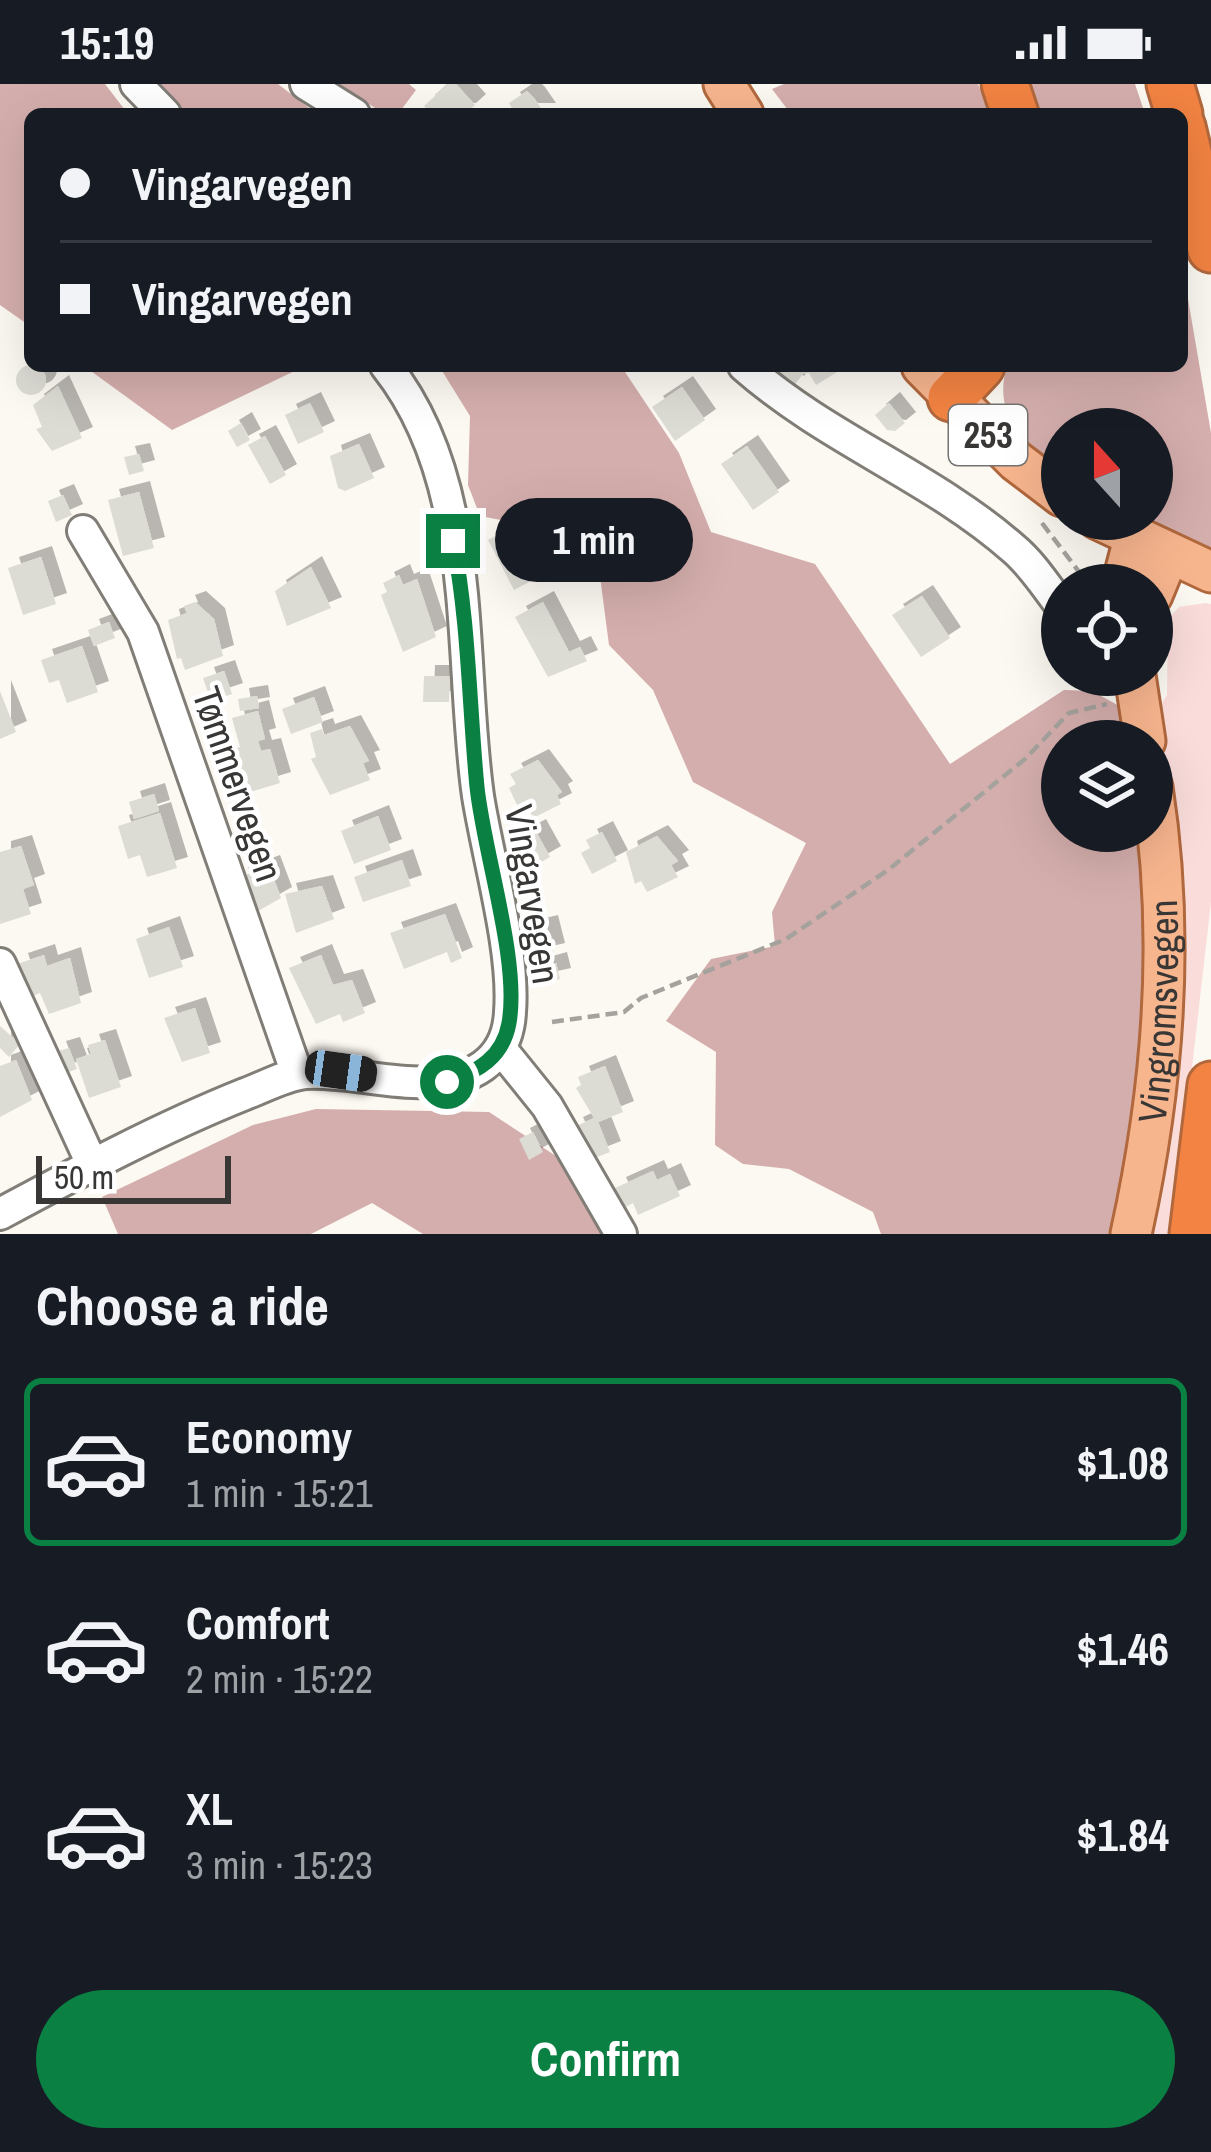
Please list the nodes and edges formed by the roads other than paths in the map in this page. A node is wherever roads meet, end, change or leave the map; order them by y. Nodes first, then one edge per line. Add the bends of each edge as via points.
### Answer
1 (136, 84) edge
2 (306, 84) edge
3 (159, 108) edge
4 (344, 108) edge
5 (1188, 151) edge
6 (1211, 244) edge
7 (391, 372) edge
8 (750, 372) edge
9 (951, 377) edge
10 (1041, 480) edge
11 (83, 531) dead end
12 (1139, 540) edge
13 (1174, 558) edge
14 (1041, 581) edge
15 (1158, 852) edge
16 (4, 984) edge
17 (501, 1049) junction
18 (297, 1074) junction
19 (1211, 1085) edge
20 (92, 1164) junction
21 (0, 1214) edge
22 (621, 1234) edge
23 (1131, 1234) edge
24 (1193, 1234) edge

1 - 3 street
2 - 4 street
5 - 6 highway
7 - 17 street, Vingarvegen via 426,441 462,586 477,790 511,1005
8 - 14 street via 795,411 974,517
9 - 10 main road, 253 via 1016,461
11 - 18 street, Tømmervegen via 143,632
12 - 13 main road
15 - 23 main road, Vingromsvegen via 1159,1070
16 - 20 street
17 - 18 street via 447,1082
17 - 22 street via 547,1106
18 - 20 street
19 - 24 highway
20 - 21 street

